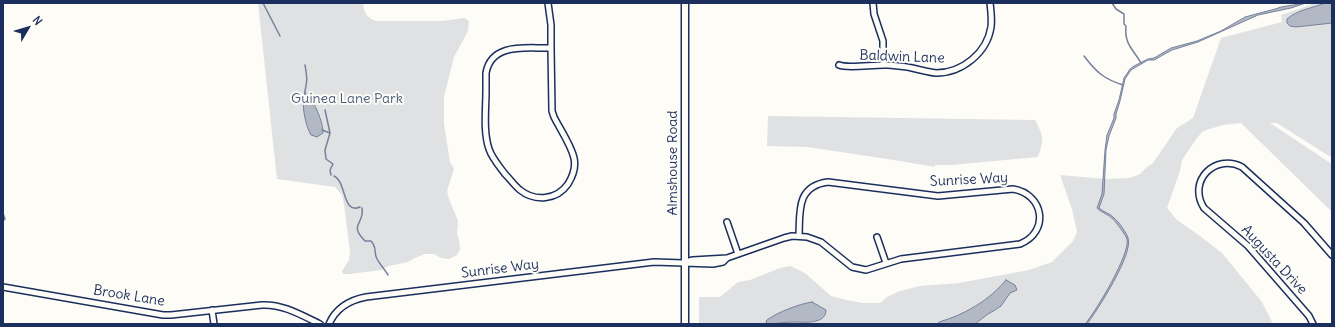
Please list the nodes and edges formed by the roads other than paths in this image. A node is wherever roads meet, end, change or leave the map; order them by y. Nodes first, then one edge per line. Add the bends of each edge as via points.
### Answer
1 (548, 3) edge
2 (685, 3) edge
3 (873, 3) edge
4 (990, 3) edge
5 (551, 48) junction
6 (839, 65) dead end
7 (883, 65) junction
8 (727, 222) dead end
9 (799, 236) junction
10 (877, 237) dead end
11 (738, 254) junction
12 (1332, 255) edge
13 (684, 262) junction
14 (886, 263) junction
15 (3, 287) edge
16 (212, 310) junction
17 (214, 324) edge
18 (320, 324) edge
19 (329, 324) edge
20 (685, 324) edge
21 (1313, 324) edge

1 - 5 street
2 - 13 main road, Almshouse Road
3 - 7 street via 883,41
4 - 7 street, Baldwin Lane via 992,16 989,36 981,51 966,64 952,70 936,72
5 - 5 street via 552,111 572,152 574,166 572,176 564,189 550,197 541,198 530,196 517,187 497,164 489,150 486,73 494,57 507,50
6 - 7 street, Baldwin Lane
8 - 11 street
9 - 11 street, Sunrise Way via 784,238
9 - 14 street, Sunrise Way via 821,242 857,269 872,269
9 - 14 street, Sunrise Way via 803,196 809,189 822,183 942,196 1013,189 1029,195 1038,206 1040,221 1036,231 1020,244
10 - 14 street
11 - 13 street, Sunrise Way via 728,258
12 - 21 street, Augusta Drive via 1304,223 1242,167 1222,163 1202,178 1199,191 1204,208 1248,246 1309,316
13 - 19 street, Sunrise Way via 654,262 366,297 344,305
13 - 20 main road, Almshouse Road
15 - 16 street, Brook Lane via 163,315
16 - 17 street
16 - 18 street, Brook Lane via 274,305

